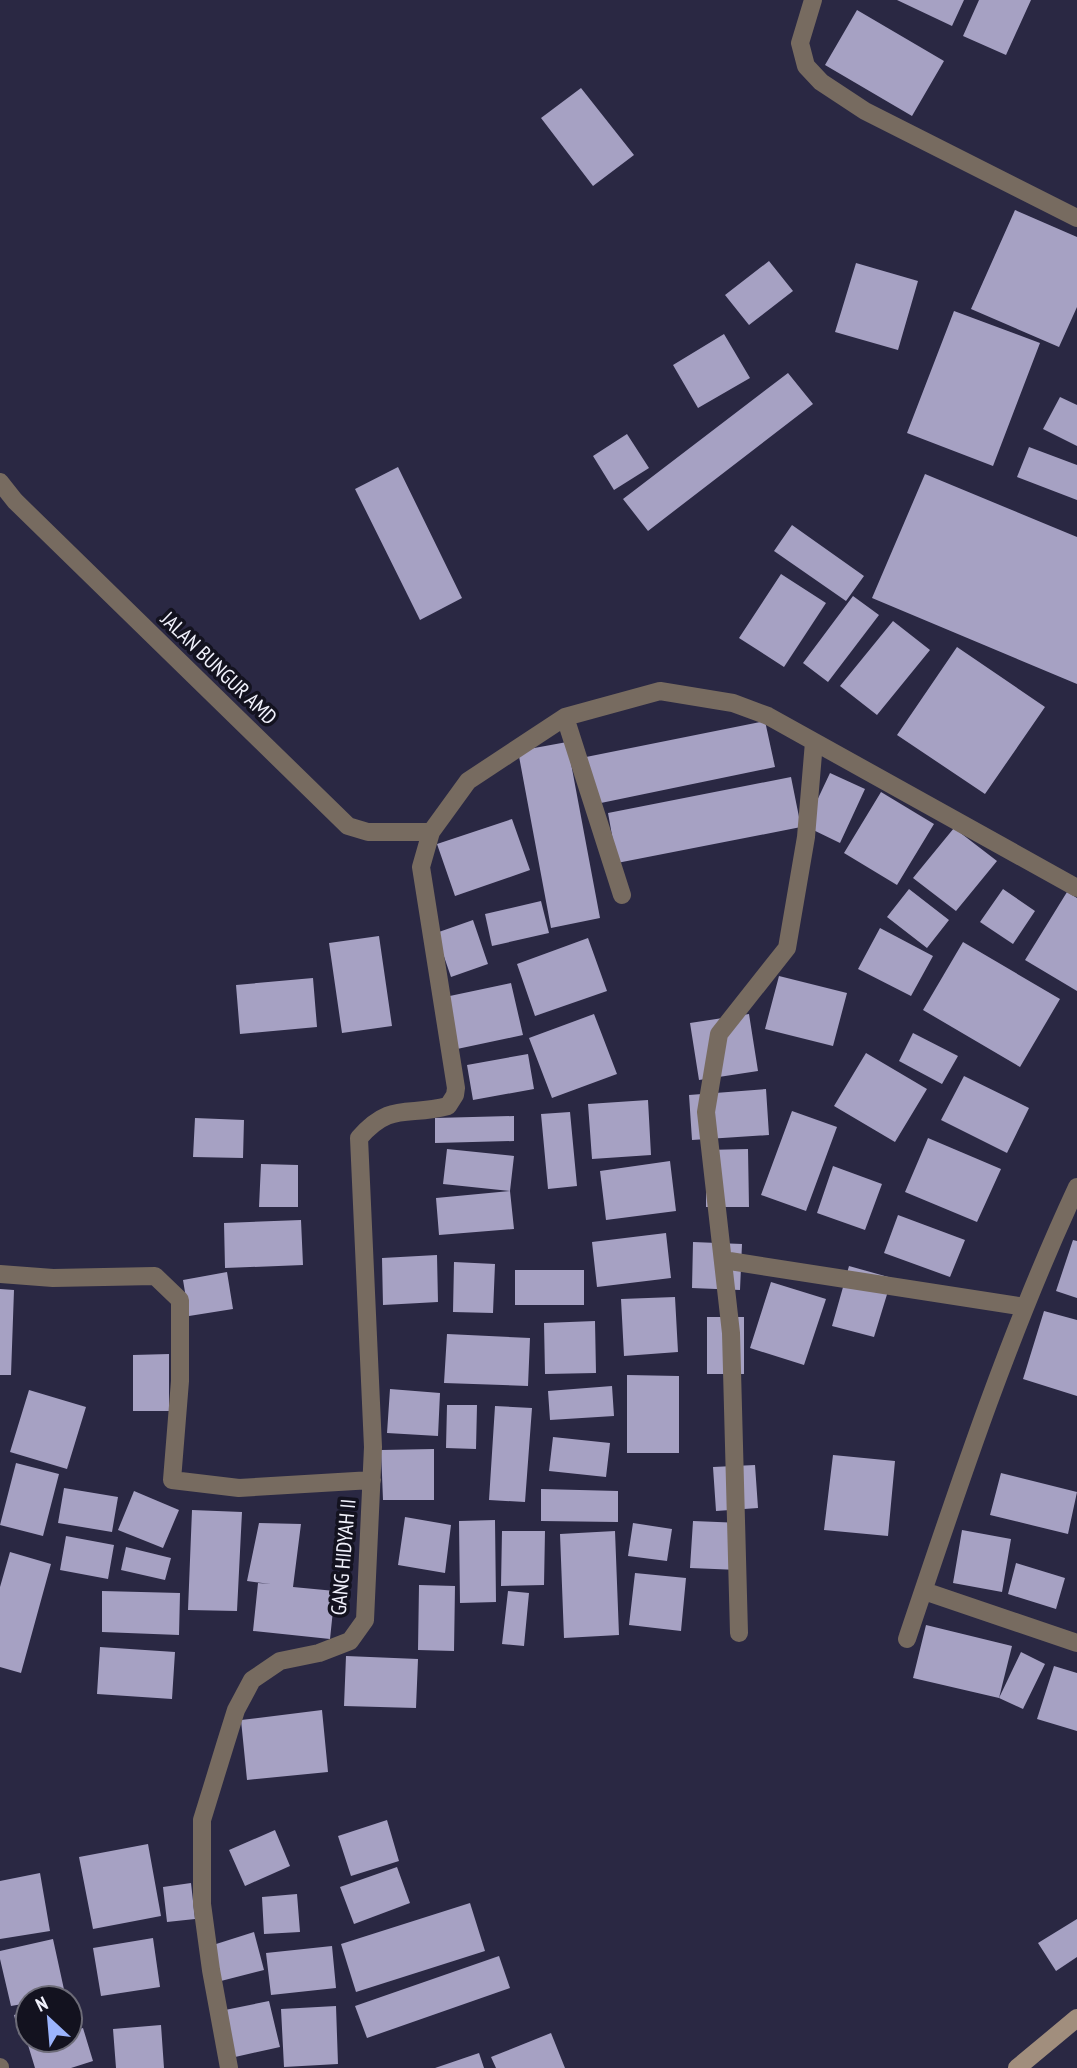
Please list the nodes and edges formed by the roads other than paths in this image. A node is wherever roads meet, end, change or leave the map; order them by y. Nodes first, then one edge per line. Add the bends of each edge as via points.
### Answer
1 (813, 0) edge
2 (1077, 218) edge
3 (0, 482) edge
4 (565, 717) junction
5 (814, 742) junction
6 (431, 832) junction
7 (1077, 888) edge
8 (622, 895) dead end
9 (1077, 1187) edge
10 (723, 1260) junction
11 (0, 1274) edge
12 (1025, 1307) junction
13 (372, 1480) junction
14 (924, 1591) junction
15 (739, 1633) dead end
16 (908, 1639) dead end
17 (1077, 1643) edge
18 (1077, 2018) edge
19 (229, 2068) edge
20 (1017, 2068) edge

1 - 2 street via 800,43 806,66 821,82 865,111
3 - 6 street, JALAN BUNGUR AMD via 348,826 368,832
4 - 5 street via 660,691 733,704 768,716
4 - 6 street via 468,781
4 - 8 street
5 - 7 street
5 - 10 street via 806,837 787,948 719,1034 706,1112
6 - 13 street, GANG HIDYAH II via 421,867 456,1088 448,1106 385,1116 359,1138
9 - 12 street
10 - 12 street
10 - 15 street via 731,1333
11 - 13 street via 155,1276 180,1300 180,1381 172,1480 239,1488
12 - 14 street
13 - 19 street, GANG HIDYAH II via 365,1620 350,1641 281,1661 252,1681 236,1710 202,1820 202,1904
14 - 16 street
14 - 17 street
18 - 20 street

